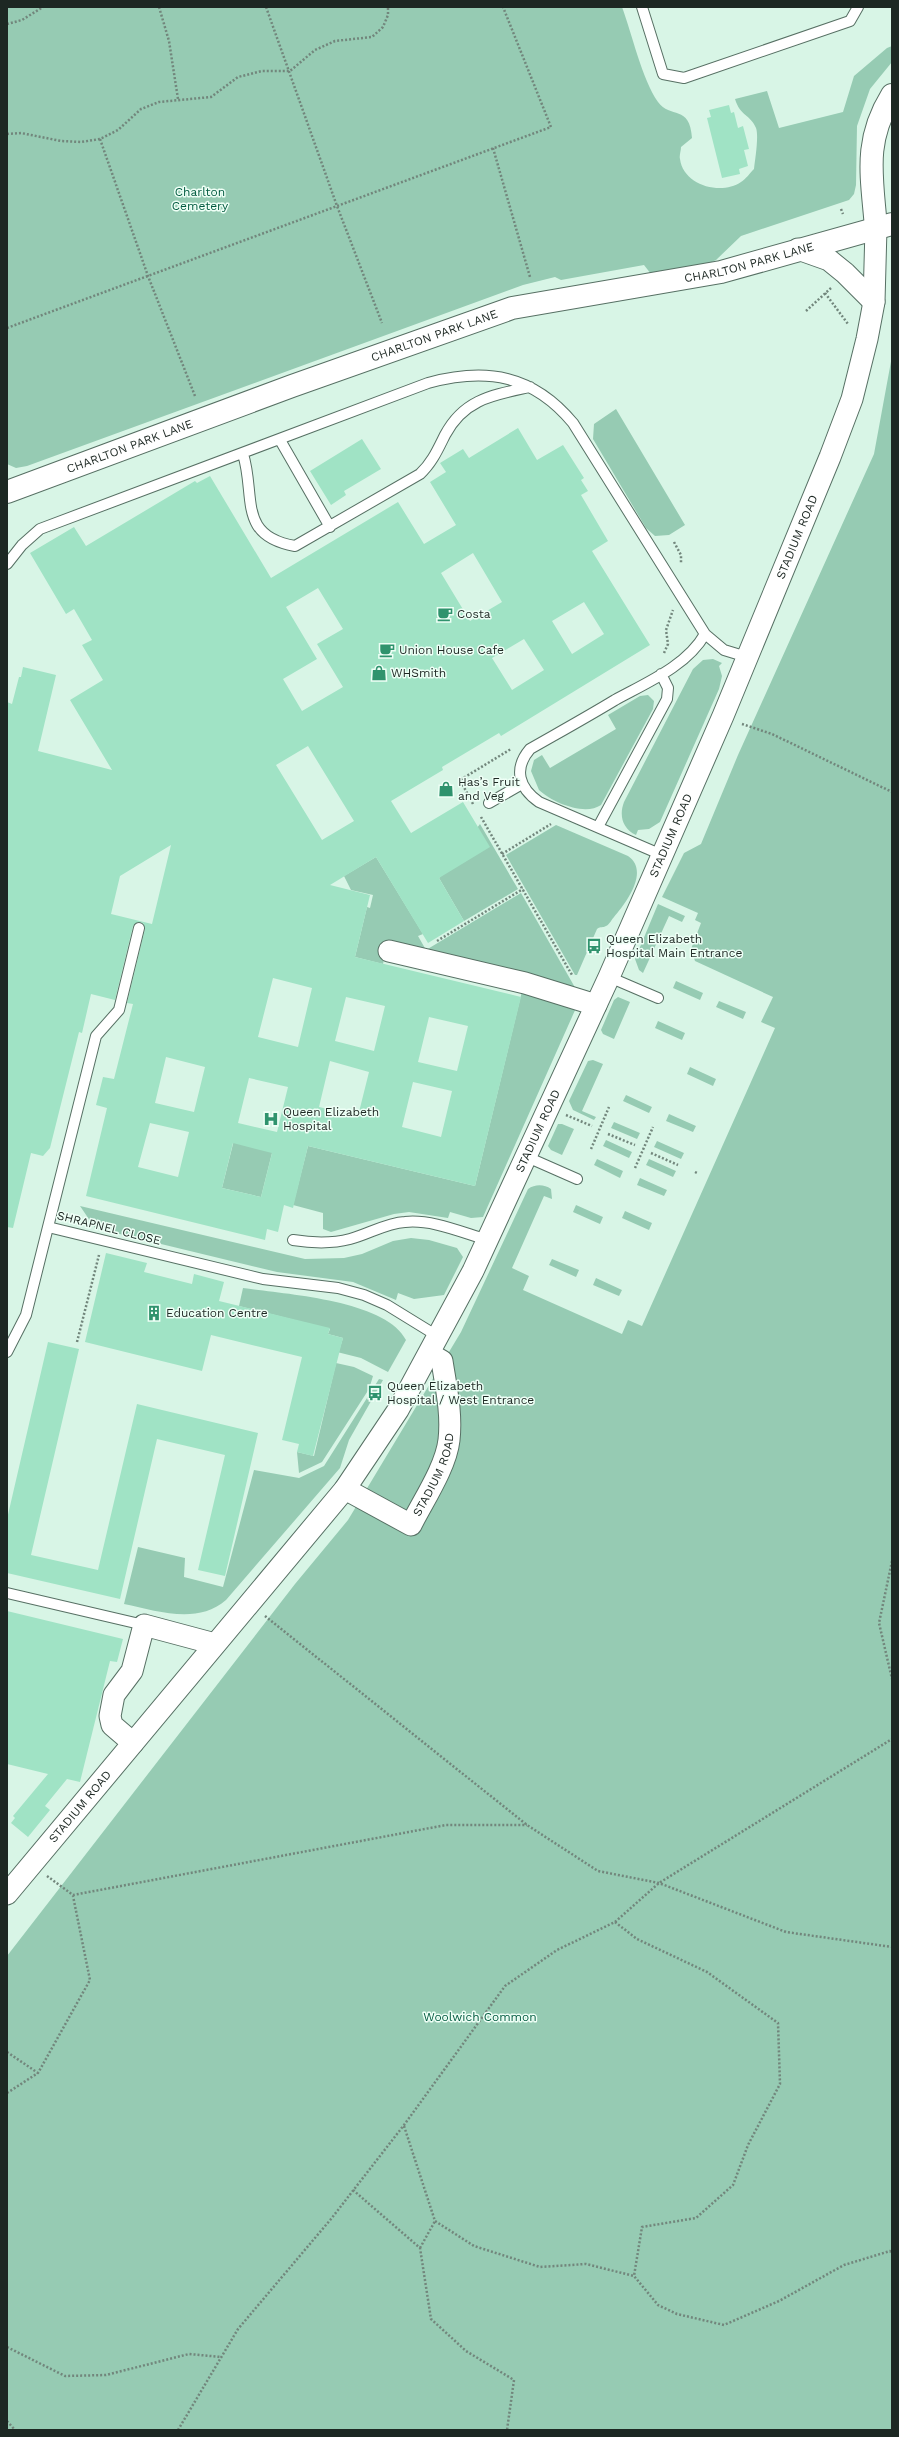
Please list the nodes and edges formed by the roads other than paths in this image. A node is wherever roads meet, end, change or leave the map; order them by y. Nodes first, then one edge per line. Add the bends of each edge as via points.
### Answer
1 (642, 7) edge
2 (858, 7) edge
3 (892, 96) edge
4 (884, 226) edge
5 (798, 249) junction
6 (874, 302) junction
7 (531, 387) junction
8 (280, 440) junction
9 (244, 454) junction
10 (7, 492) edge
11 (330, 527) junction
12 (7, 564) edge
13 (705, 634) junction
14 (747, 657) junction
15 (661, 674) junction
16 (522, 784) junction
17 (489, 803) dead end
18 (598, 827) junction
19 (662, 856) junction
20 (139, 928) dead end
21 (389, 951) dead end
22 (609, 977) junction
23 (658, 998) dead end
24 (596, 1005) junction
25 (528, 1157) junction
26 (577, 1179) dead end
27 (48, 1227) junction
28 (293, 1240) dead end
29 (488, 1240) junction
30 (434, 1346) junction
31 (7, 1352) edge
32 (345, 1489) junction
33 (7, 1593) edge
34 (144, 1625) junction
35 (215, 1644) junction
36 (133, 1743) junction
37 (7, 1894) edge

1 - 2 lane via 663,74 684,78 850,22
3 - 4 street via 878,121 870,164
4 - 5 street, CHARLTON PARK LANE
4 - 6 street, STADIUM ROAD
5 - 6 street via 829,260
5 - 10 street, CHARLTON PARK LANE via 722,272 512,308 292,386
6 - 14 street, STADIUM ROAD via 852,399
7 - 8 lane via 492,375 450,377 428,383
7 - 11 lane via 486,398 467,407 452,422 433,459 424,470
7 - 13 lane via 559,406 574,423
8 - 9 lane
8 - 11 lane
9 - 11 lane via 255,523 272,540 294,546
9 - 12 lane via 40,529 22,545
13 - 14 lane via 724,650
13 - 15 lane via 690,654
14 - 19 street, STADIUM ROAD
15 - 16 lane via 530,749 522,758
15 - 18 lane via 668,688 667,699
16 - 17 lane
16 - 18 lane via 528,794 539,802
18 - 19 lane
19 - 22 street, STADIUM ROAD
20 - 27 lane, SHRAPNEL CLOSE via 119,1010 96,1036
21 - 24 street via 524,983
22 - 23 lane
22 - 24 street, STADIUM ROAD
24 - 25 street, STADIUM ROAD
25 - 26 lane
25 - 29 street, STADIUM ROAD
27 - 30 lane, SHRAPNEL CLOSE via 263,1279 338,1288 364,1295 387,1305
27 - 31 lane via 26,1315
28 - 29 lane via 333,1242 407,1222 420,1222
29 - 30 street, STADIUM ROAD
30 - 32 street, STADIUM ROAD via 398,1410
30 - 32 street, STADIUM ROAD via 442,1361 450,1414 449,1442 441,1465 411,1525
32 - 35 street, STADIUM ROAD
33 - 34 lane
34 - 35 street
34 - 36 street via 132,1671 114,1695 110,1716 112,1724
35 - 36 street, STADIUM ROAD
36 - 37 street, STADIUM ROAD via 35,1871

